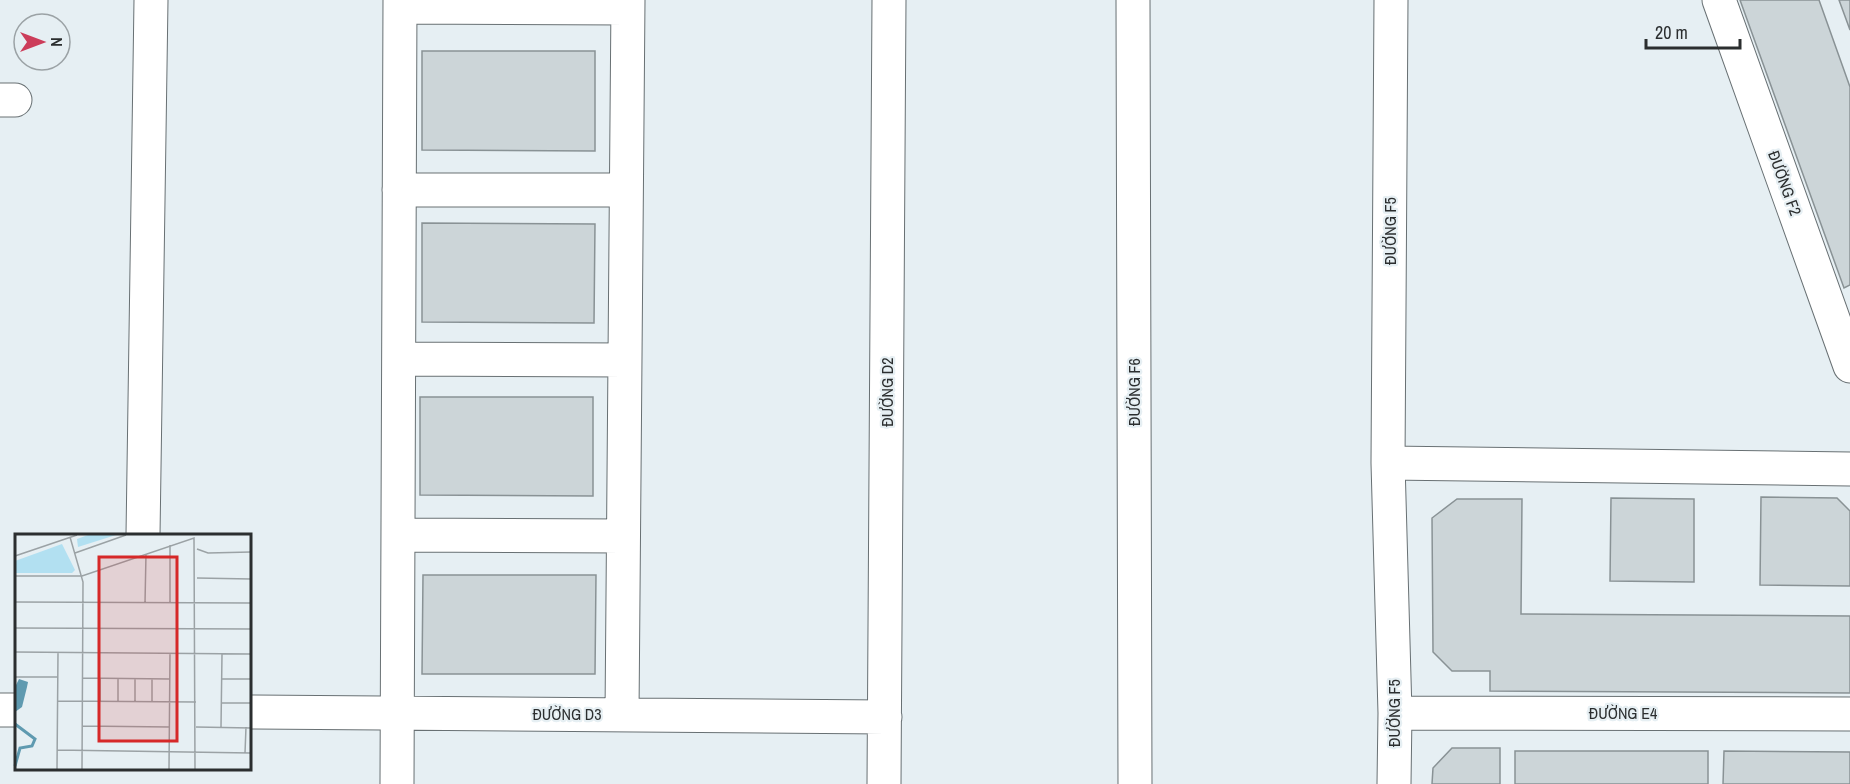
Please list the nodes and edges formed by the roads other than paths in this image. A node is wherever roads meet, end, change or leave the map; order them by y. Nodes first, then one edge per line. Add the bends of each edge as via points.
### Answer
1 (152, 0) edge
2 (889, 0) edge
3 (1134, 0) edge
4 (1392, 0) edge
5 (1719, 0) edge
6 (400, 3) edge
7 (627, 4) edge
8 (399, 190) junction
9 (626, 190) junction
10 (399, 359) junction
11 (625, 360) junction
12 (1850, 366) edge
13 (1388, 463) junction
14 (1850, 469) edge
15 (143, 534) edge
16 (398, 535) junction
17 (623, 536) junction
18 (250, 712) edge
19 (397, 713) junction
20 (1395, 713) junction
21 (1850, 714) edge
22 (622, 715) junction
23 (885, 717) junction
24 (397, 784) edge
25 (884, 784) edge
26 (1135, 784) edge
27 (1394, 784) edge

1 - 15 street
2 - 23 street, ĐƯỜNG D2
3 - 26 street, ĐƯỜNG F6
4 - 13 street, ĐƯỜNG F5
5 - 12 street, ĐƯỜNG F2
6 - 7 street
6 - 8 street
7 - 9 street
8 - 9 street
8 - 10 street
9 - 11 street
10 - 11 street
10 - 16 street
11 - 17 street
13 - 14 street
13 - 20 street, ĐƯỜNG F5
16 - 17 street
16 - 19 street
17 - 22 street
18 - 19 street, ĐƯỜNG D3
19 - 22 street, ĐƯỜNG D3
19 - 24 street
20 - 21 street, ĐƯỜNG E4
20 - 27 street, ĐƯỜNG F5
22 - 23 street, ĐƯỜNG D3
23 - 25 street, ĐƯỜNG D2

